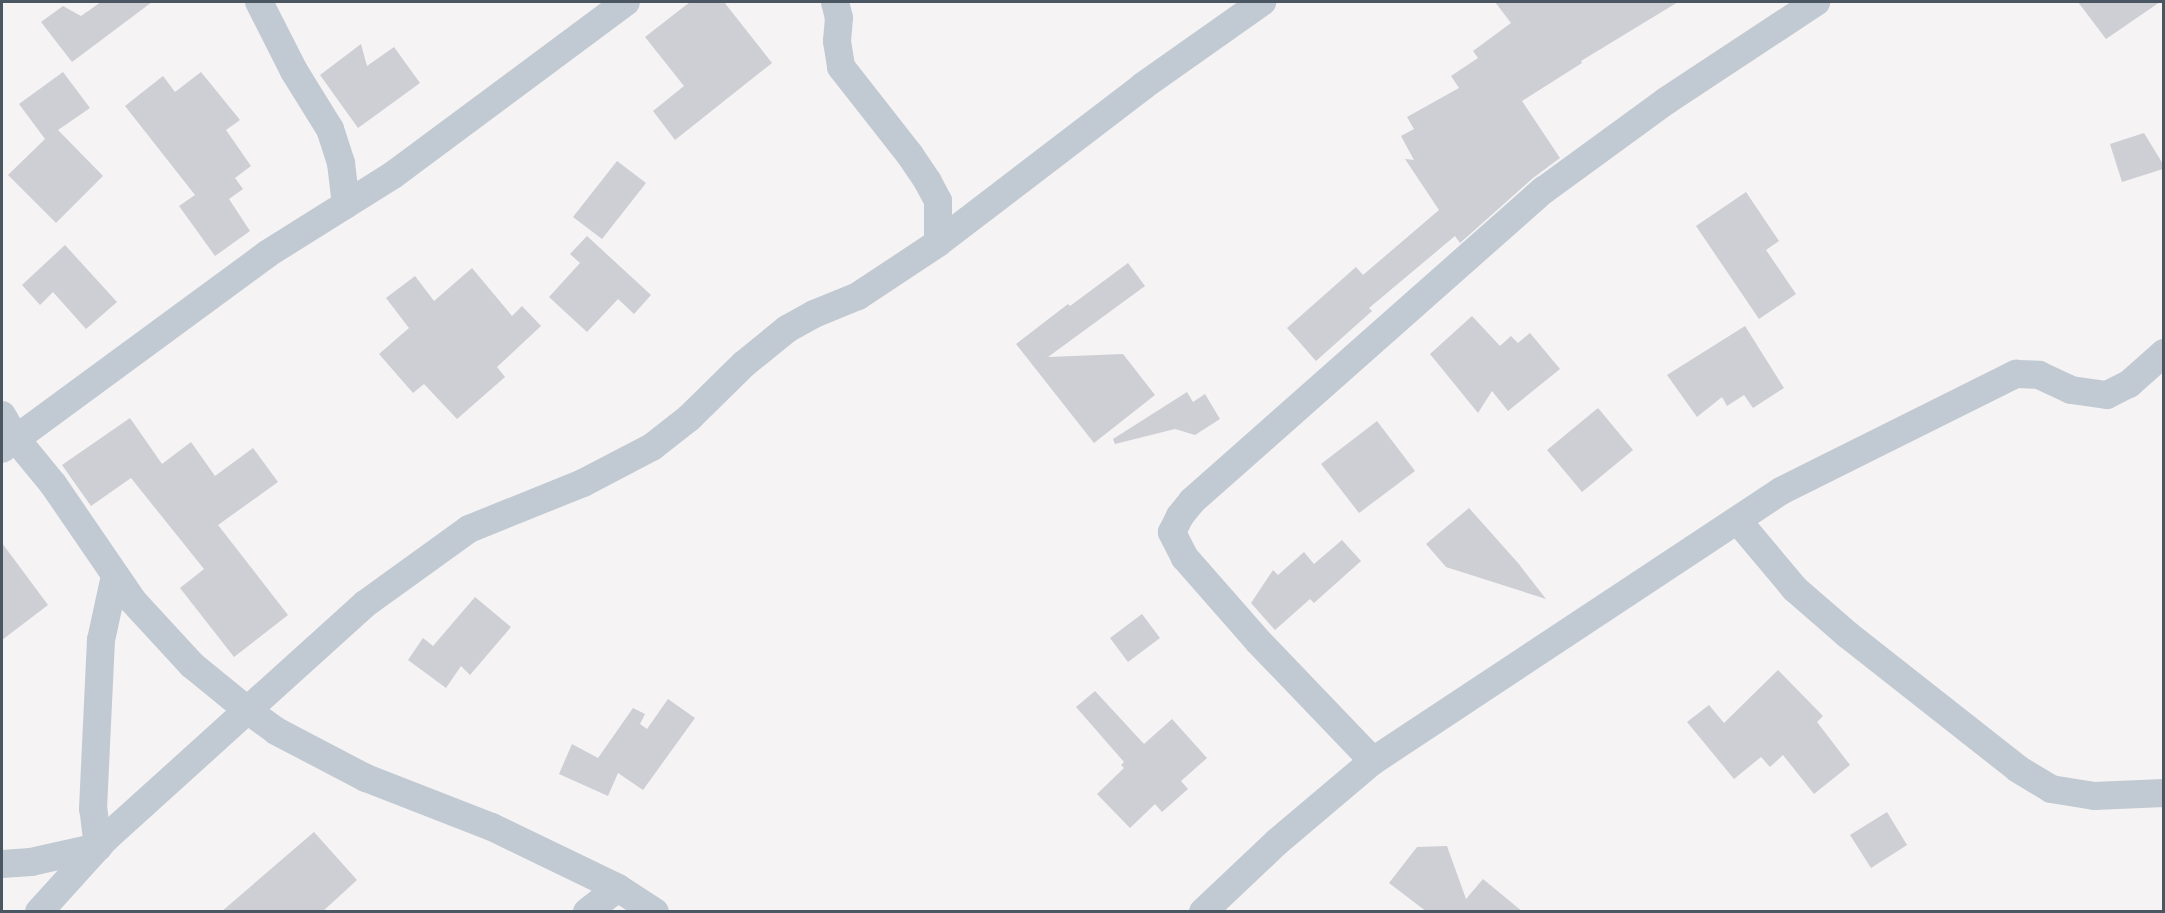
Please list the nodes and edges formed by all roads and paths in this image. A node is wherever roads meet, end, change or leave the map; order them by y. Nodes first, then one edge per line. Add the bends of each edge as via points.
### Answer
1 (259, 2) edge
2 (835, 2) edge
3 (1262, 2) edge
4 (1816, 2) edge
5 (609, 6) edge
6 (346, 205) junction
7 (938, 243) junction
8 (2163, 353) edge
9 (2, 415) edge
10 (9, 444) edge
11 (1738, 521) junction
12 (116, 576) junction
13 (246, 709) junction
14 (1373, 761) junction
15 (2163, 794) edge
16 (98, 847) junction
17 (2, 864) edge
18 (618, 888) junction
19 (39, 912) edge
20 (587, 912) edge
21 (655, 912) edge
22 (1203, 912) edge

1 - 6 street via 294,71 330,129 341,163
2 - 7 street via 841,67 910,155 938,201
3 - 7 street via 1143,86
4 - 14 street via 1666,101 1544,190 1192,501 1180,516 1172,532 1185,558
5 - 6 street via 478,114
6 - 10 street via 267,254
7 - 13 street via 858,296 787,329 652,447 583,483 469,530 365,604
8 - 11 street via 2129,384 2107,396 2071,390 2039,375 2016,374 1781,491
9 - 10 street
10 - 12 street via 53,484
11 - 14 street
11 - 15 street via 1795,589 1839,628 2018,769 2051,789 2094,796
12 - 13 street via 133,602 192,665
12 - 16 street via 101,640 93,809
13 - 16 street
13 - 18 street via 276,731 366,778 492,826
14 - 22 street via 1277,842
16 - 17 street via 32,862
16 - 19 street
18 - 20 street
18 - 21 street

